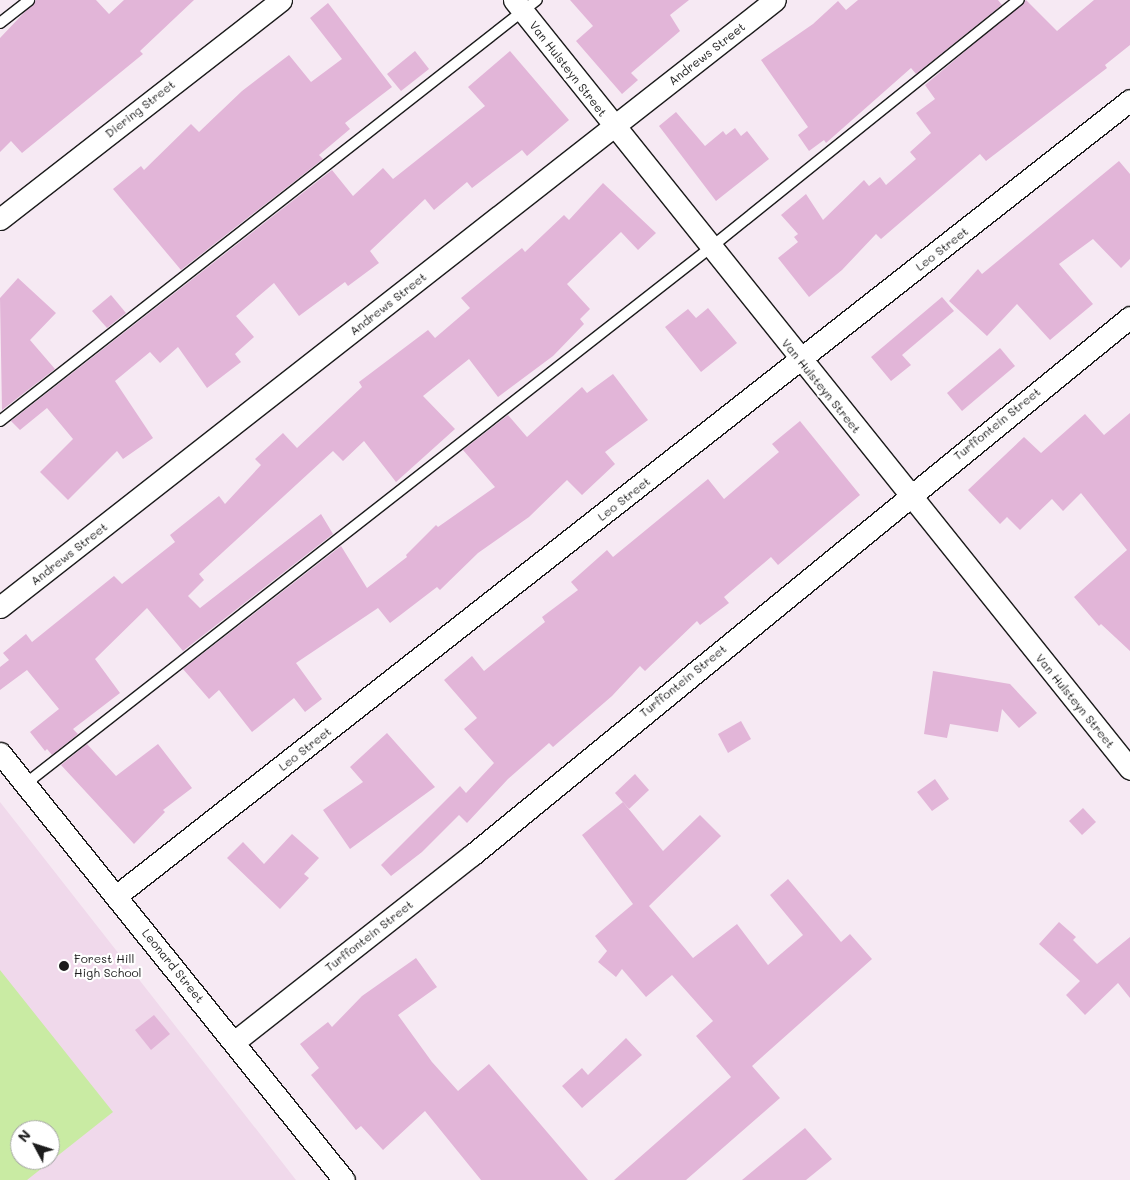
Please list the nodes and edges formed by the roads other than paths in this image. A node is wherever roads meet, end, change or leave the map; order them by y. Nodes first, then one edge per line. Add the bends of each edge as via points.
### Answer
1 (29, 0) edge
2 (280, 0) edge
3 (775, 0) edge
4 (1019, 0) edge
5 (525, 4) edge
6 (0, 23) edge
7 (1130, 100) edge
8 (615, 127) junction
9 (0, 219) edge
10 (710, 248) junction
11 (1130, 317) edge
12 (801, 360) junction
13 (0, 421) edge
14 (909, 496) junction
15 (0, 608) edge
16 (0, 753) edge
17 (1130, 769) edge
18 (24, 785) junction
19 (116, 896) junction
20 (234, 1042) junction
21 (344, 1180) edge

1 - 6 lane
2 - 9 street, Diering Street
3 - 8 street, Andrews Street
4 - 10 lane
5 - 8 street, Van Hulsteyn Street
5 - 13 lane
7 - 12 street, Leo Street
8 - 10 street, Van Hulsteyn Street
8 - 15 street, Andrews Street
10 - 12 street, Van Hulsteyn Street
10 - 18 lane
11 - 14 street, Turffontein Street
12 - 14 street, Van Hulsteyn Street
12 - 19 street, Leo Street
14 - 17 street, Van Hulsteyn Street
14 - 20 street, Turffontein Street via 472,855
16 - 18 street, Leonard Street
18 - 19 street, Leonard Street
19 - 20 street, Leonard Street
20 - 21 street, Leonard Street

